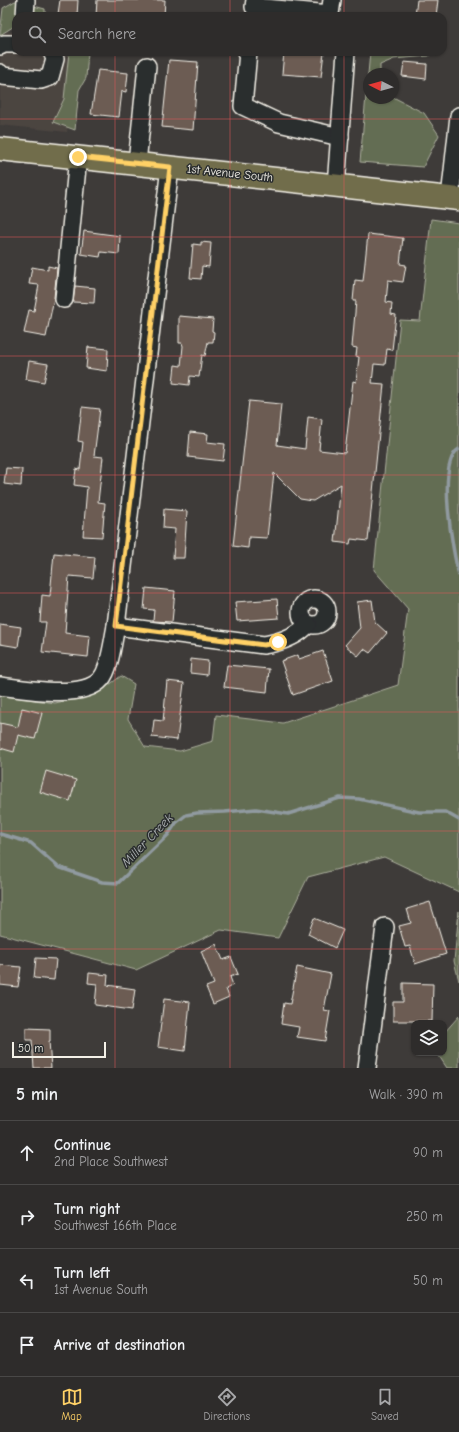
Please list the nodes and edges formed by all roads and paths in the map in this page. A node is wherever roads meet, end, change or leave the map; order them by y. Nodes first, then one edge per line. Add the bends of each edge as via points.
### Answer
1 (26, 0) edge
2 (255, 0) edge
3 (332, 0) edge
4 (25, 12) edge
5 (308, 12) edge
6 (330, 12) edge
7 (12, 44) edge
8 (0, 46) edge
9 (54, 56) edge
10 (248, 56) edge
11 (346, 56) edge
12 (147, 66) dead end
13 (0, 73) edge
14 (459, 116) edge
15 (340, 136) junction
16 (0, 149) edge
17 (78, 157) junction
18 (137, 163) junction
19 (170, 167) junction
20 (336, 186) junction
21 (455, 198) edge
22 (64, 299) dead end
23 (308, 624) dead end
24 (116, 626) junction
25 (0, 686) edge
26 (385, 927) dead end
27 (367, 1068) edge

1 - 4 street
2 - 5 street via 254,7
3 - 6 street
7 - 8 street
9 - 13 street via 50,77 41,80 2,76
10 - 15 street via 243,106 279,123
11 - 15 street
12 - 18 street
14 - 21 street
15 - 20 street
16 - 17 main road, 1st Avenue South
17 - 18 main road, 1st Avenue South
17 - 22 street
18 - 19 main road, 1st Avenue South
19 - 20 main road, 1st Avenue South
19 - 24 street
20 - 21 main road, 1st Avenue South
23 - 24 street via 292,637 264,645
24 - 25 street via 106,671 93,686 62,692
26 - 27 street

